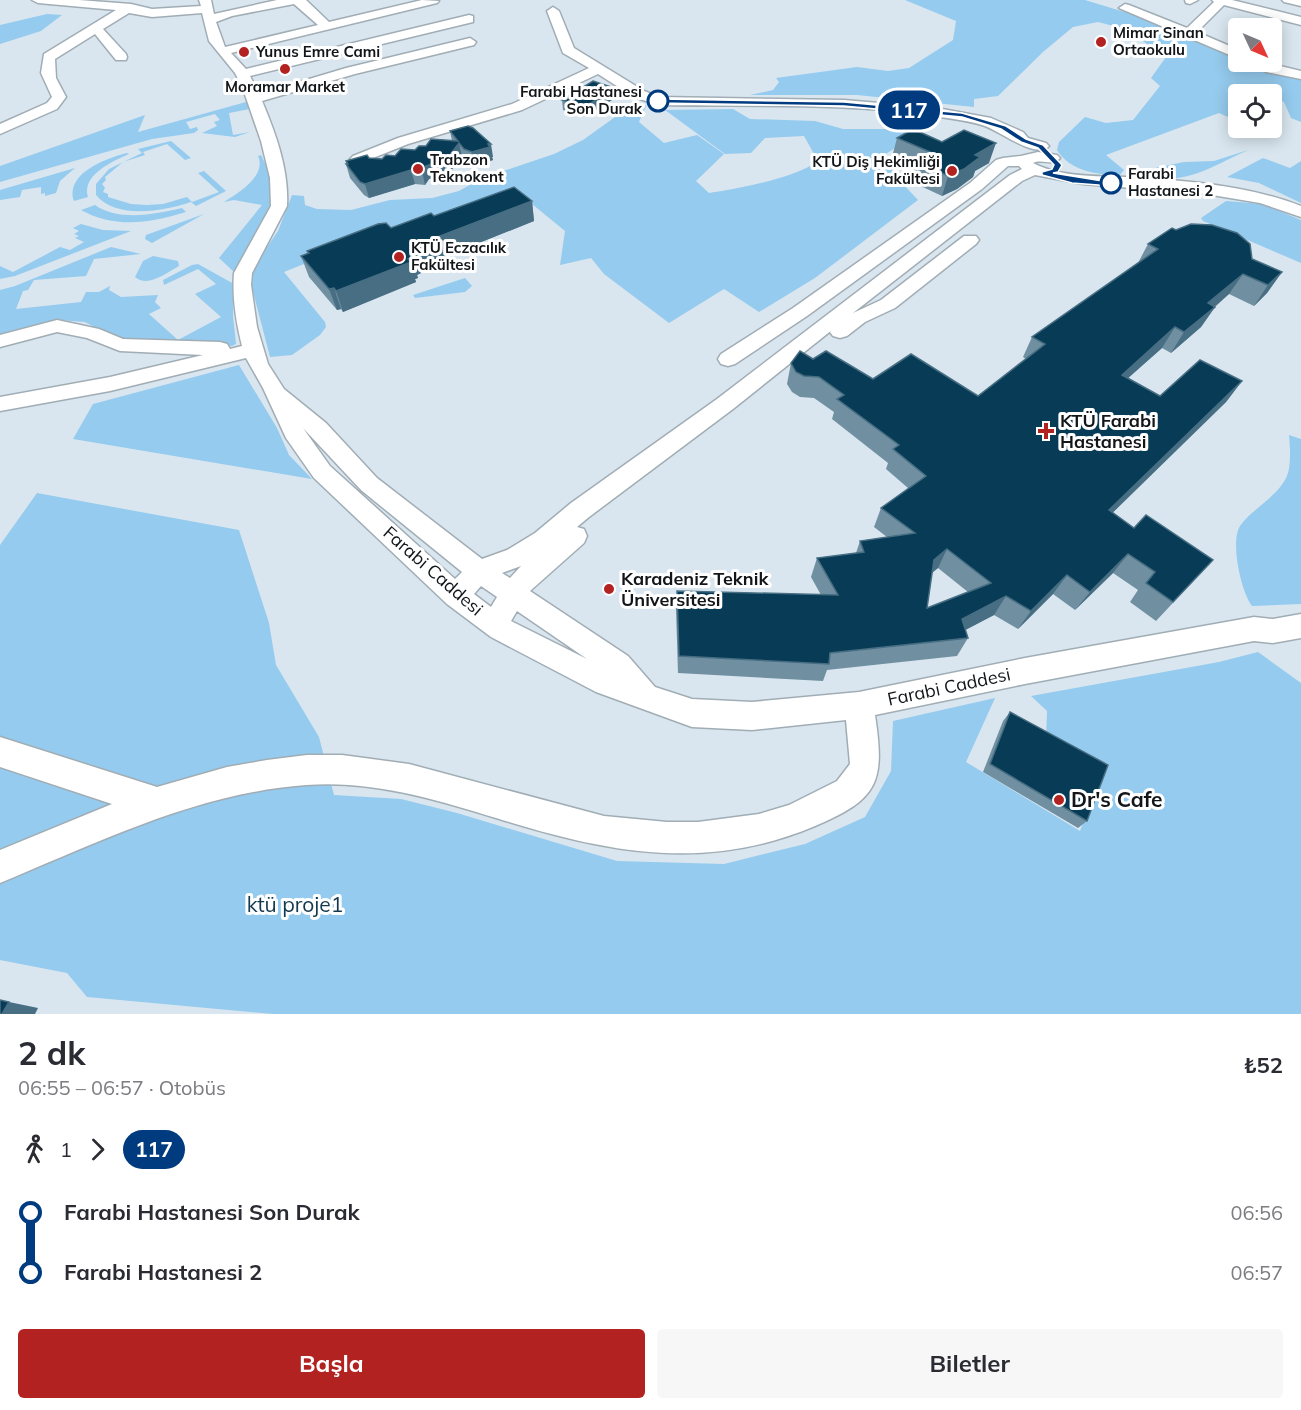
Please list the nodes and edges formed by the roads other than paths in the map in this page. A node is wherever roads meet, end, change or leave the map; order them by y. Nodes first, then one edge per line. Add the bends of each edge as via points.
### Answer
1 (42, 0) edge
2 (189, 0) edge
3 (368, 0) edge
4 (1221, 0) edge
5 (1288, 0) edge
6 (433, 1) edge
7 (102, 3) edge
8 (1301, 3) edge
9 (1125, 8) dead end
10 (127, 9) junction
11 (208, 10) edge
12 (245, 10) junction
13 (553, 11) dead end
14 (1266, 16) junction
15 (469, 19) dead end
16 (1301, 21) edge
17 (396, 23) junction
18 (327, 27) junction
19 (96, 28) junction
20 (1189, 33) junction
21 (277, 39) junction
22 (470, 42) dead end
23 (1228, 50) edge
24 (223, 51) junction
25 (122, 57) dead end
26 (598, 69) junction
27 (1282, 71) edge
28 (243, 74) junction
29 (1301, 75) edge
30 (255, 99) junction
31 (0, 130) edge
32 (358, 159) edge
33 (1042, 160) junction
34 (1301, 209) edge
35 (970, 240) dead end
36 (0, 341) edge
37 (252, 350) junction
38 (728, 359) dead end
39 (273, 387) junction
40 (0, 404) edge
41 (479, 571) junction
42 (512, 594) junction
43 (456, 596) junction
44 (1301, 613) edge
45 (495, 625) junction
46 (1301, 626) edge
47 (1254, 629) junction
48 (644, 695) junction
49 (859, 705) junction
50 (4, 750) edge
51 (154, 802) junction
52 (0, 867) edge

1 - 7 street
2 - 10 street
3 - 17 street
4 - 14 street
4 - 20 street
5 - 8 street
5 - 14 street
6 - 17 street
7 - 10 street
9 - 20 street
10 - 11 street via 152,13
10 - 19 street
11 - 12 street
11 - 24 street, Farabi Caddesi via 213,38
12 - 18 street via 295,0
12 - 21 street
13 - 26 street via 568,50
14 - 16 street
15 - 17 street
17 - 18 street
17 - 28 street
18 - 21 street
19 - 25 street
19 - 31 street via 50,57 46,70 59,97 52,106
20 - 23 street
21 - 24 street
22 - 30 street
24 - 28 street, Farabi Caddesi
26 - 32 street via 518,106
26 - 33 street via 658,101 844,104 938,112 986,121 1018,135
27 - 29 street
28 - 30 street, Farabi Caddesi
30 - 37 street, Farabi Caddesi via 281,195 273,221 243,273
33 - 34 street via 1081,173 1244,190
33 - 38 street via 1002,163 976,186
33 - 41 street via 544,540 516,557
35 - 42 street via 888,304 858,318 633,490 527,576
36 - 37 street via 57,326 92,333 120,345
37 - 39 street, Farabi Caddesi
37 - 40 street via 110,384
39 - 41 street, Farabi Caddesi via 369,484
39 - 43 street, Farabi Caddesi via 297,438 322,472
41 - 42 street, Farabi Caddesi
41 - 43 street
42 - 45 street
42 - 48 street, Farabi Caddesi via 618,665
43 - 45 street, Farabi Caddesi
44 - 47 street, Farabi Caddesi via 1263,619
45 - 48 street, Farabi Caddesi via 606,683
46 - 47 street, Farabi Caddesi via 1273,631
47 - 49 street, Farabi Caddesi
48 - 49 street, Farabi Caddesi via 692,713 752,716
49 - 51 street via 865,763 854,788 792,821 751,833 648,838 576,825 406,777 357,771 307,770 234,780
50 - 51 street
51 - 52 street

